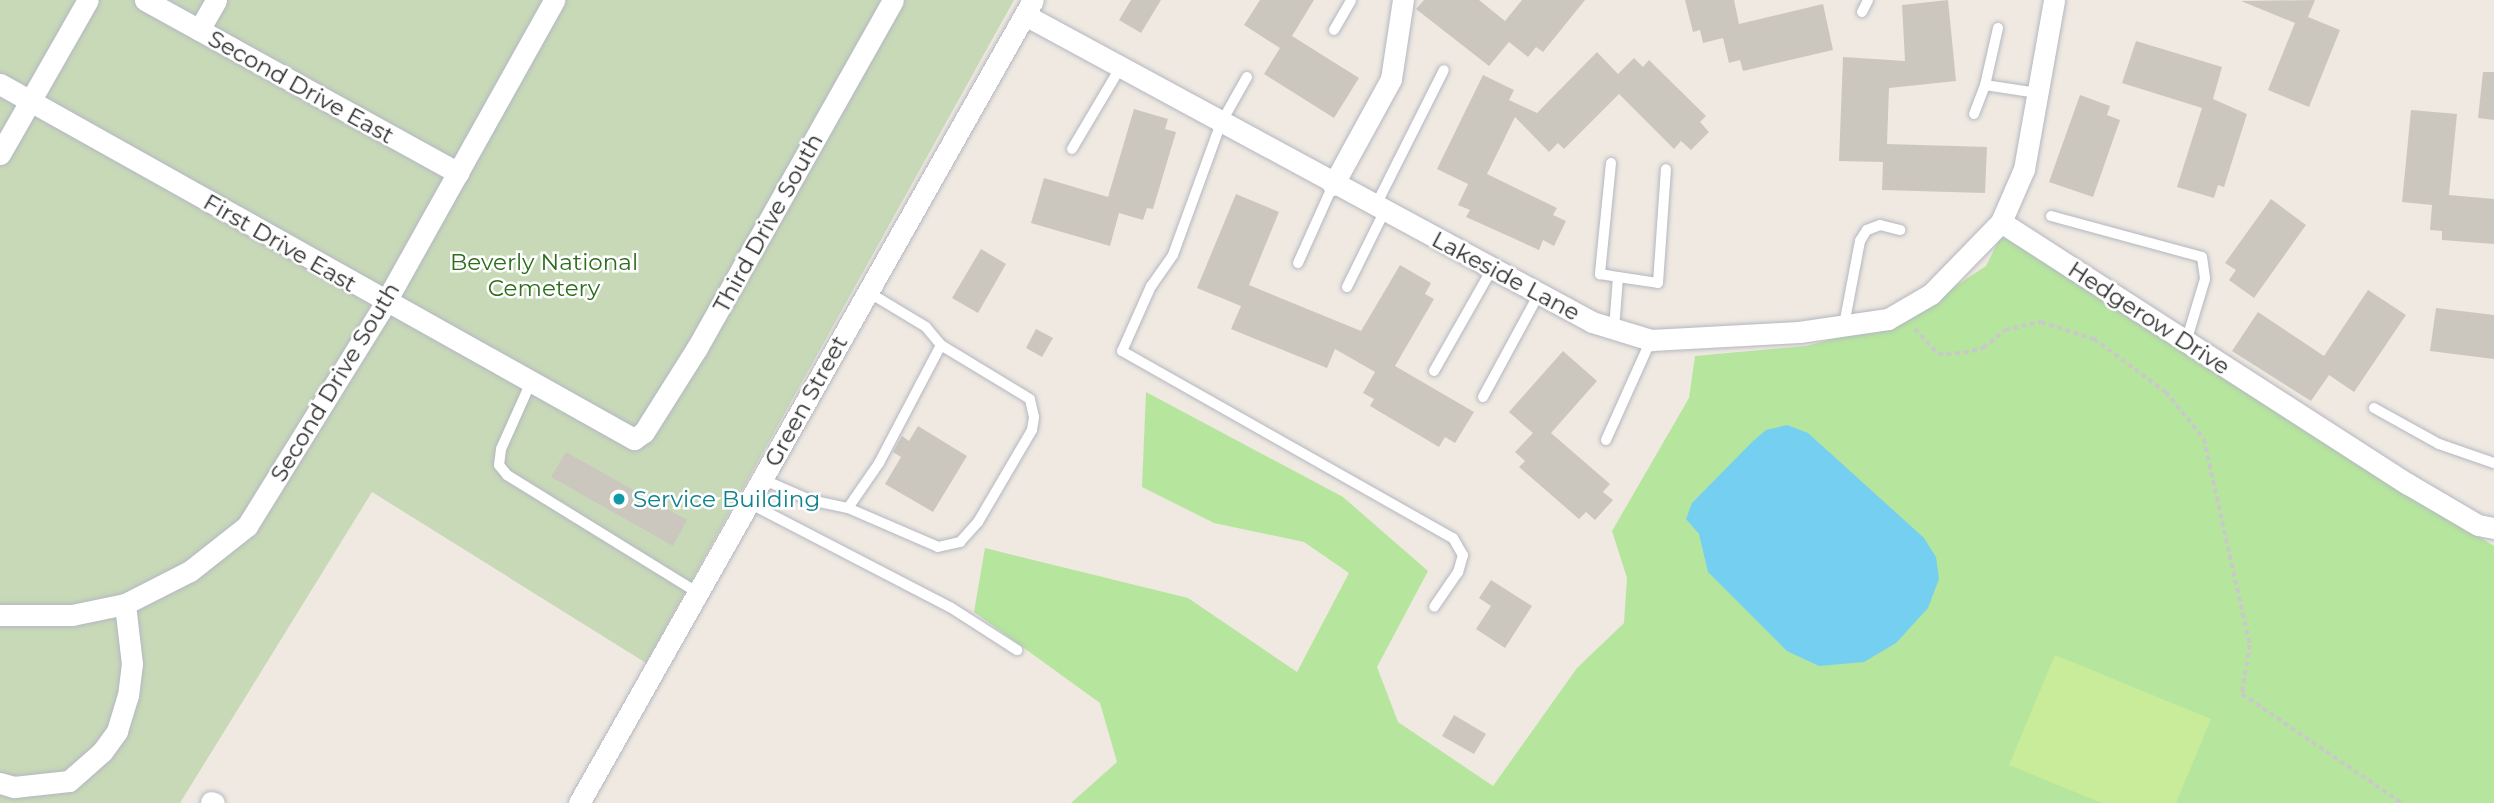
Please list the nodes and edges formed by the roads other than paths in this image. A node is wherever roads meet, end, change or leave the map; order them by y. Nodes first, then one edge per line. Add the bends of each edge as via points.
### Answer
1 (88, 0) edge
2 (145, 0) edge
3 (216, 0) edge
4 (554, 0) edge
5 (893, 0) edge
6 (1351, 0) edge
7 (1403, 0) edge
8 (1868, 0) edge
9 (2054, 0) edge
10 (1029, 8) edge
11 (1862, 12) dead end
12 (1998, 28) dead end
13 (199, 30) junction
14 (1334, 30) dead end
15 (1120, 68) junction
16 (1444, 69) dead end
17 (1247, 77) dead end
18 (0, 84) edge
19 (1985, 85) junction
20 (2037, 93) junction
21 (30, 101) junction
22 (1975, 114) dead end
23 (1220, 123) junction
24 (1072, 149) dead end
25 (0, 154) edge
26 (1611, 163) dead end
27 (1666, 169) dead end
28 (457, 173) junction
29 (1333, 185) junction
30 (1379, 209) junction
31 (2051, 216) dead end
32 (2001, 222) junction
33 (1900, 230) dead end
34 (1298, 263) dead end
35 (1492, 269) junction
36 (1618, 277) junction
37 (1347, 287) dead end
38 (868, 292) junction
39 (1539, 294) junction
40 (385, 303) junction
41 (1844, 325) junction
42 (1614, 329) junction
43 (1651, 340) junction
44 (2186, 342) junction
45 (941, 345) junction
46 (1434, 371) dead end
47 (531, 382) junction
48 (1483, 397) dead end
49 (2374, 408) dead end
50 (634, 439) joint
51 (1606, 440) dead end
52 (2494, 463) edge
53 (762, 479) junction
54 (749, 503) junction
55 (848, 509) junction
56 (2494, 528) edge
57 (698, 593) junction
58 (125, 604) junction
59 (1434, 607) dead end
60 (0, 615) edge
61 (1017, 650) dead end
62 (0, 783) edge
63 (579, 803) edge

1 - 21 street
2 - 13 street, Second Drive East
3 - 13 street
4 - 28 street, Second Drive South
5 - 50 street, Third Drive South via 697,348 645,432
6 - 14 lane
7 - 29 street via 1391,79
8 - 11 lane
9 - 20 street
10 - 15 street, Lakeside Lane
10 - 38 street, Green Street
12 - 19 lane
13 - 28 street, Second Drive East
15 - 23 street, Lakeside Lane
15 - 24 lane
16 - 30 lane
17 - 23 lane
18 - 21 street, First Drive East
19 - 20 lane
19 - 22 lane
20 - 32 street via 2024,169
21 - 25 street
21 - 40 street, First Drive East
23 - 29 street, Lakeside Lane
23 - 59 lane via 1173,256 1151,286 1122,351 1453,538 1463,555 1458,572
26 - 36 lane via 1600,274
27 - 36 lane via 1658,283
28 - 40 street, Second Drive South
29 - 30 street, Lakeside Lane
29 - 34 lane
30 - 35 street, Lakeside Lane
30 - 37 lane
31 - 44 lane via 2202,257 2204,279
32 - 41 street, Lakeside Lane via 1931,294 1888,319
32 - 44 street, Hedgerow Drive
33 - 41 lane via 1880,225 1867,229 1860,241
35 - 39 street, Lakeside Lane
35 - 46 lane
36 - 42 lane
38 - 45 lane via 926,327
38 - 53 street, Green Street
39 - 42 street, Lakeside Lane
39 - 48 lane
40 - 47 street, First Drive East
40 - 58 street, Second Drive South via 247,526 190,572
41 - 43 street, Lakeside Lane
42 - 43 street, Lakeside Lane
43 - 51 lane
44 - 56 street, Hedgerow Drive via 2407,484 2478,525
45 - 55 lane via 879,463
45 - 55 lane via 1030,399 1032,430 978,522 960,542 938,547
47 - 50 street, First Drive East
47 - 57 lane via 501,449 499,465 507,475
49 - 52 lane via 2439,444
53 - 54 street, Green Street
53 - 55 lane via 810,500
54 - 57 street, Green Street
54 - 61 lane via 950,607
57 - 63 street, Green Street
58 - 60 street, Second Drive South via 72,615
58 - 62 street via 132,664 117,731 69,782 14,787

